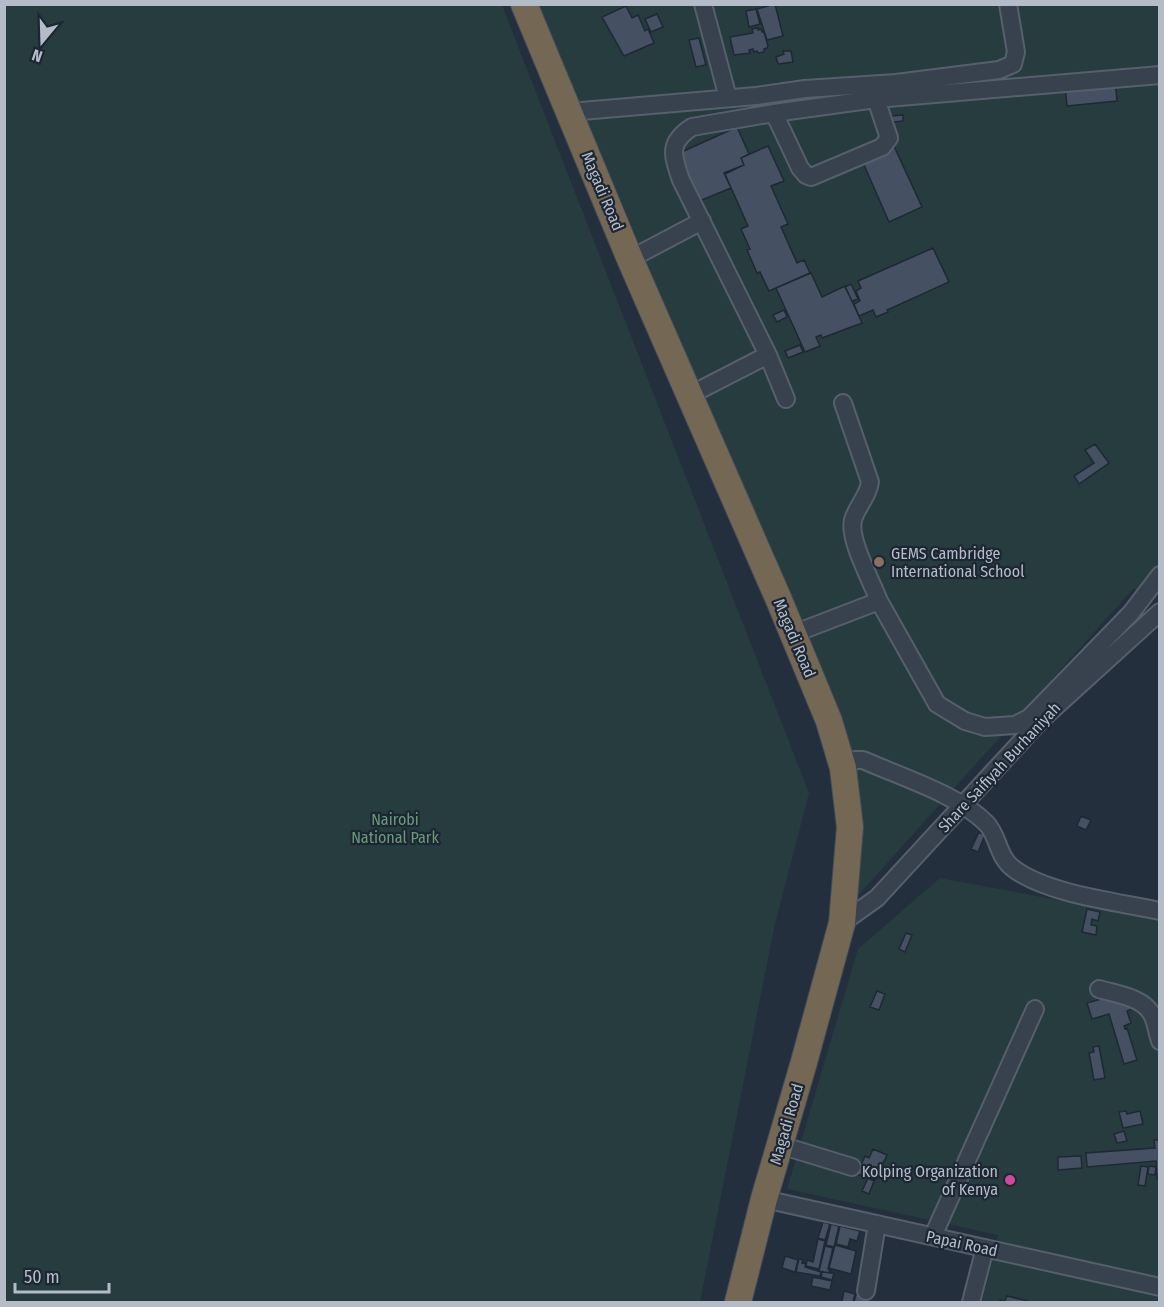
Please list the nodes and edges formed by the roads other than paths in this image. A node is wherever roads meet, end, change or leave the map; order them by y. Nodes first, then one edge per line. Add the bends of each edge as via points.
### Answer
1 (524, 4) edge
2 (703, 4) edge
3 (1008, 4) edge
4 (1160, 75) edge
5 (728, 98) junction
6 (876, 99) junction
7 (570, 112) junction
8 (774, 113) junction
9 (702, 221) junction
10 (630, 258) junction
11 (768, 355) junction
12 (690, 395) junction
13 (786, 399) dead end
14 (843, 403) dead end
15 (1160, 575) edge
16 (879, 601) junction
17 (1160, 612) edge
18 (793, 634) junction
19 (843, 768) junction
20 (962, 804) junction
21 (1160, 911) edge
22 (842, 923) junction
23 (1099, 989) dead end
24 (1035, 1009) dead end
25 (1160, 1041) edge
26 (780, 1145) junction
27 (852, 1167) dead end
28 (764, 1198) junction
29 (877, 1224) junction
30 (933, 1236) junction
31 (986, 1248) junction
32 (1160, 1287) edge
33 (867, 1291) dead end
34 (738, 1302) edge
35 (971, 1302) edge

1 - 7 highway, Magadi Road
2 - 5 street
3 - 5 street via 1016,52 1013,64 1006,68
4 - 6 street
5 - 7 street
6 - 8 street
6 - 8 street via 889,138 887,143 812,177 800,168
7 - 10 highway, Magadi Road
8 - 9 street via 692,127 678,138 674,158
9 - 10 street
9 - 11 street
10 - 12 highway, Magadi Road
11 - 12 street
11 - 13 street
12 - 18 highway, Magadi Road
14 - 16 street via 870,482 852,531
15 - 16 street via 1131,613 1029,718 997,727 965,721 937,704
16 - 18 street
17 - 20 street, Share Saifiyah Burhaniyah via 1042,719
18 - 19 highway, Magadi Road
19 - 20 street via 863,760
19 - 22 highway, Magadi Road via 850,827
20 - 21 street via 990,829 1005,860 1026,876 1082,895
20 - 22 street, Share Saifiyah Burhaniyah via 877,898
22 - 26 highway, Magadi Road
23 - 25 street via 1147,1007
24 - 30 street
26 - 27 street
26 - 28 highway, Magadi Road
28 - 29 street, Papai Road
28 - 34 highway, Magadi Road
29 - 30 street, Papai Road
29 - 33 street
30 - 31 street, Papai Road
31 - 32 street, Papai Road
31 - 35 street

